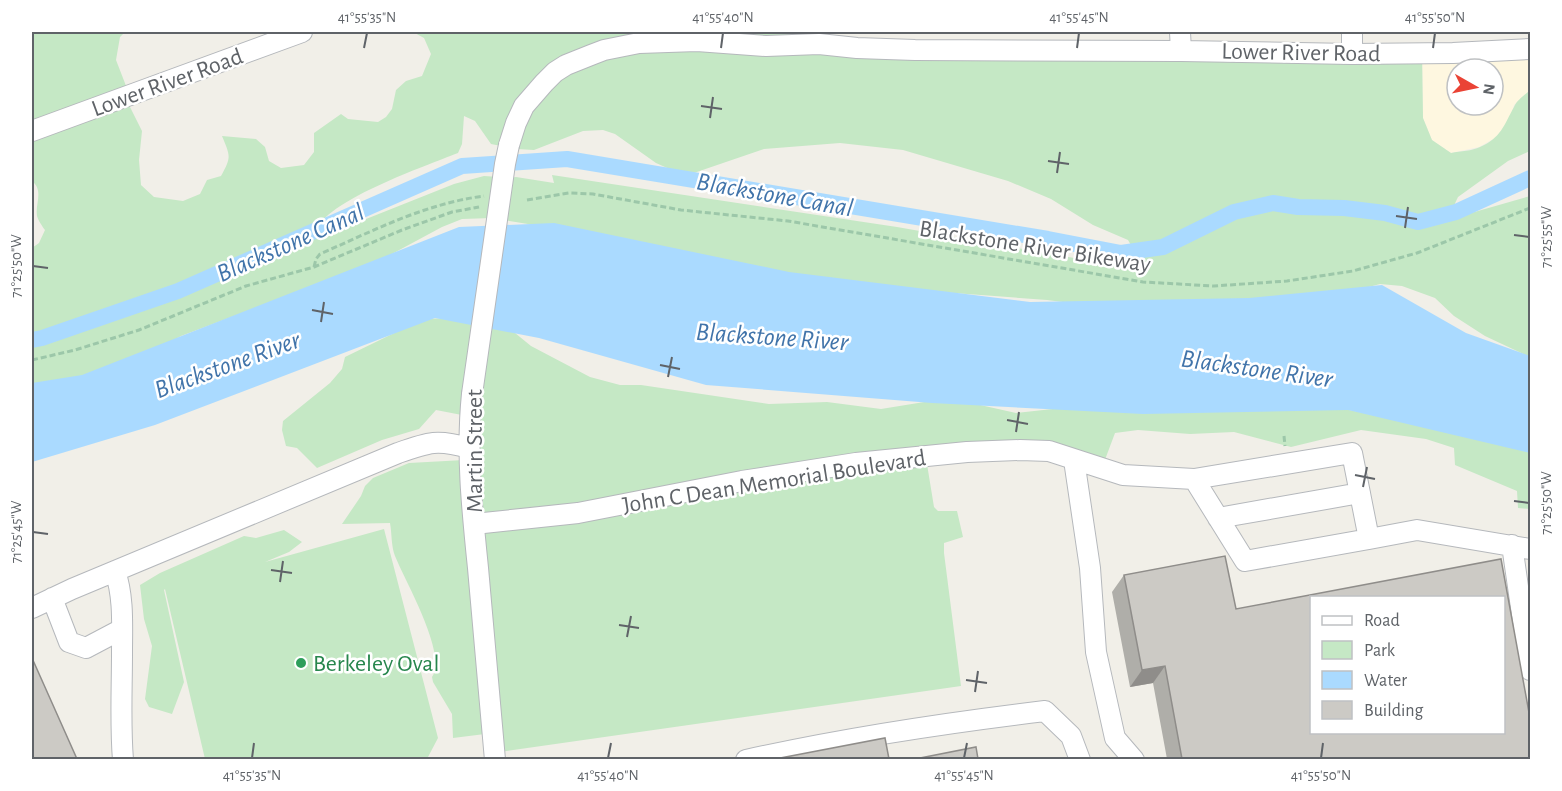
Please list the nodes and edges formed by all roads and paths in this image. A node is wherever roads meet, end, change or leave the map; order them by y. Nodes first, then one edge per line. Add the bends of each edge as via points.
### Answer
1 (302, 32) edge
2 (802, 32) edge
3 (1352, 32) edge
4 (744, 38) edge
5 (1180, 41) edge
6 (1525, 43) edge
7 (819, 44) junction
8 (1352, 54) junction
9 (32, 131) edge
10 (509, 145) joint
11 (501, 195) junction
12 (527, 200) dead end
13 (479, 207) dead end
14 (1530, 208) edge
15 (314, 267) junction
16 (32, 360) edge
17 (469, 448) junction
18 (1074, 460) junction
19 (1194, 479) junction
20 (1360, 493) junction
21 (1218, 518) junction
22 (474, 524) junction
23 (1369, 539) junction
24 (1521, 547) edge
25 (115, 571) junction
26 (52, 598) junction
27 (32, 608) edge
28 (122, 629) junction
29 (1530, 670) edge
30 (123, 759) edge
31 (495, 759) edge
32 (747, 759) edge
33 (1080, 759) edge
34 (1134, 759) edge

1 - 9 street, Lower River Road
2 - 7 street, Lower River Road
3 - 8 street
4 - 7 street, Lower River Road via 766,46
4 - 10 street, Lower River Road via 639,43 604,50 566,65 544,82 525,106
5 - 7 street, Lower River Road via 915,50
5 - 8 street, Lower River Road
6 - 8 street, Lower River Road via 1453,53
10 - 11 street, Martin Street, bridge
11 - 15 path via 465,199 406,216 320,254
11 - 17 street, Martin Street, bridge via 472,394
12 - 14 path, Blackstone River Bikeway via 569,193 601,195 681,210 788,221 1143,282 1214,286 1353,271 1418,253
13 - 15 path via 402,230
15 - 16 path via 246,286 139,330
17 - 22 street, Martin Street
17 - 25 street via 449,442 427,442
18 - 19 street, John C Dean Memorial Boulevard via 1123,475
18 - 22 street, John C Dean Memorial Boulevard via 1049,451 1020,450 901,458 742,481 578,513
18 - 34 street via 1090,568 1096,652 1115,738
19 - 20 street, John C Dean Memorial Boulevard via 1352,453
19 - 21 street
20 - 21 street
20 - 23 street
21 - 23 street via 1245,561
22 - 31 street, Martin Street
23 - 24 street via 1417,530
24 - 29 street
25 - 26 street
25 - 28 street via 120,585
26 - 27 street
26 - 28 street via 69,642 86,648
28 - 30 street
32 - 33 street via 964,721 1045,711 1071,736

